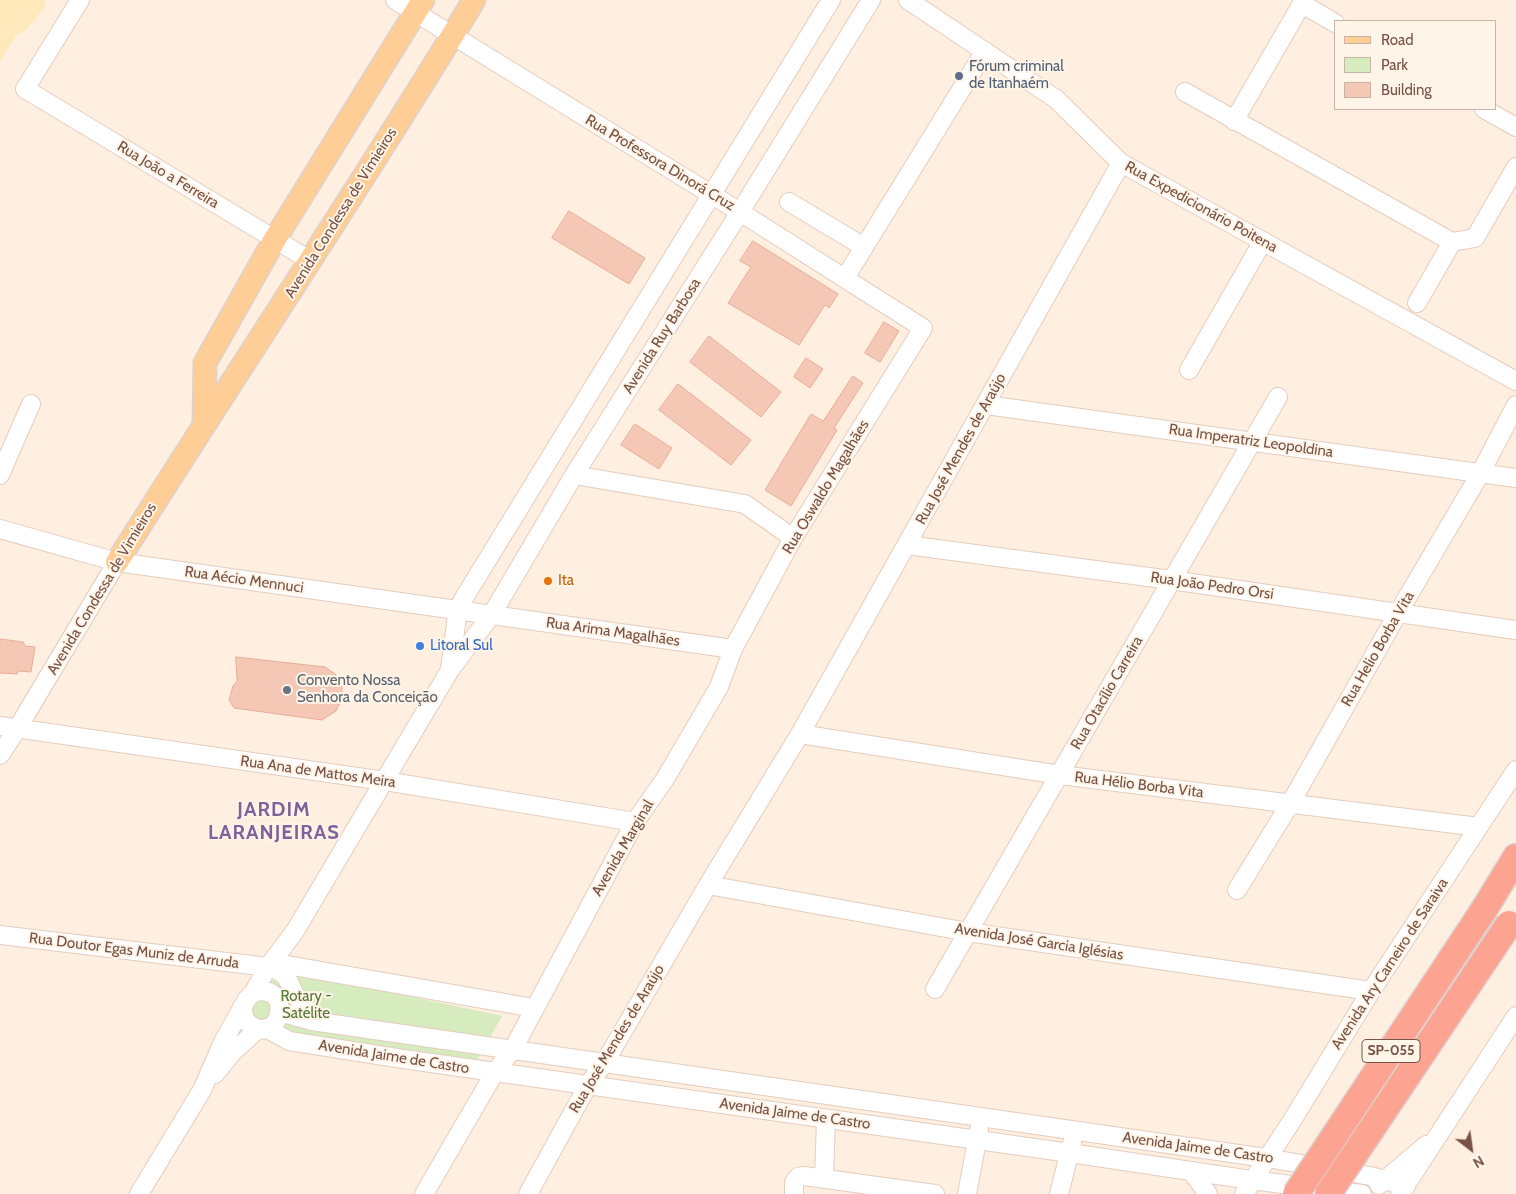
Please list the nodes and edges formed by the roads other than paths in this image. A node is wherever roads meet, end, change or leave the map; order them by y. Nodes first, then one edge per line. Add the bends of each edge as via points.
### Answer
1 (80, 0) edge
2 (395, 0) edge
3 (474, 0) edge
4 (831, 0) edge
5 (871, 0) edge
6 (908, 0) edge
7 (1303, 2) edge
8 (419, 6) edge
9 (1334, 22) edge
10 (452, 36) junction
11 (985, 52) junction
12 (1185, 92) dead end
13 (1486, 110) edge
14 (1234, 121) junction
15 (1516, 127) edge
16 (1121, 163) junction
17 (1516, 167) edge
18 (711, 194) junction
19 (789, 202) dead end
20 (740, 212) junction
21 (275, 239) junction
22 (1264, 241) junction
23 (1452, 242) junction
24 (864, 247) junction
25 (311, 261) junction
26 (845, 278) junction
27 (1417, 303) dead end
28 (923, 328) joint
29 (1189, 370) dead end
30 (1516, 381) edge
31 (1278, 397) dead end
32 (30, 404) dead end
33 (986, 405) junction
34 (1516, 405) edge
35 (204, 423) junction
36 (1252, 440) junction
37 (1480, 474) junction
38 (0, 475) edge
39 (574, 475) junction
40 (1516, 478) edge
41 (0, 529) edge
42 (793, 538) junction
43 (907, 546) junction
44 (117, 562) junction
45 (1171, 580) junction
46 (458, 609) junction
47 (1398, 613) junction
48 (492, 614) junction
49 (1516, 630) edge
50 (733, 649) junction
51 (450, 670) junction
52 (9, 728) edge
53 (800, 734) junction
54 (0, 755) edge
55 (1516, 770) edge
56 (1060, 775) junction
57 (385, 781) junction
58 (1290, 804) junction
59 (635, 822) junction
60 (1479, 827) junction
61 (1516, 857) edge
62 (708, 885) junction
63 (1237, 890) dead end
64 (1512, 918) edge
65 (295, 931) junction
66 (968, 932) junction
67 (0, 935) edge
68 (268, 967) junction
69 (287, 971) junction
70 (935, 989) dead end
71 (1371, 991) junction
72 (248, 1000) junction
73 (280, 1008) junction
74 (534, 1008) junction
75 (1515, 1019) edge
76 (324, 1021) junction
77 (262, 1029) junction
78 (513, 1049) junction
79 (605, 1062) junction
80 (642, 1067) junction
81 (495, 1072) junction
82 (588, 1085) junction
83 (202, 1090) junction
84 (638, 1092) junction
85 (982, 1117) junction
86 (826, 1118) junction
87 (1074, 1130) junction
88 (1434, 1139) junction
89 (977, 1140) junction
90 (1070, 1153) junction
91 (1266, 1158) junction
92 (1404, 1162) junction
93 (1191, 1171) junction
94 (1360, 1174) junction
95 (824, 1178) junction
96 (1385, 1178) junction
97 (1248, 1187) edge
98 (1403, 1190) edge
99 (1329, 1193) edge
100 (140, 1194) edge
101 (424, 1194) edge
102 (528, 1194) edge
103 (794, 1194) edge
104 (935, 1194) edge
105 (967, 1194) edge
106 (1059, 1194) edge
107 (1208, 1194) edge
108 (1296, 1194) edge
109 (1362, 1194) edge
110 (1371, 1194) edge

1 - 21 street, Rua João a Ferreira via 25,89
2 - 8 street, Rua Professora Dinorá Cruz
3 - 10 main road, Avenida Condessa de Vimieiros
4 - 18 street, Avenida Ruy Barbosa
5 - 20 street, Avenida Ruy Barbosa
6 - 11 street, Rua Expedicionário Poitena
7 - 9 street
7 - 14 street
8 - 10 street, Rua Professora Dinorá Cruz
8 - 21 main road
10 - 18 street, Rua Professora Dinorá Cruz
10 - 25 main road, Avenida Condessa de Vimieiros
11 - 16 street, Rua Expedicionário Poitena via 1056,99
11 - 24 street
12 - 14 street
13 - 15 street
14 - 23 street
16 - 22 street, Rua Expedicionário Poitena
16 - 33 street, Rua José Mendes de Araújo
17 - 23 street via 1475,238
18 - 20 street, Rua Professora Dinorá Cruz
18 - 46 street, Avenida Ruy Barbosa
19 - 24 street
20 - 26 street, Rua Professora Dinorá Cruz
20 - 39 street, Avenida Ruy Barbosa
21 - 25 street, Rua João a Ferreira
21 - 35 main road via 205,363
22 - 29 street
22 - 30 street, Rua Expedicionário Poitena
23 - 27 street
24 - 26 street
25 - 35 main road, Avenida Condessa de Vimieiros
26 - 28 street, Rua Professora Dinorá Cruz
28 - 42 street, Rua Oswaldo Magalhães
31 - 36 street, Rua Otacílio Carreira
32 - 38 street
33 - 36 street, Rua Imperatriz Leopoldina
33 - 43 street, Rua José Mendes de Araújo
34 - 37 street, Rua Helio Borba Vita
35 - 44 main road, Avenida Condessa de Vimieiros
36 - 37 street, Rua Imperatriz Leopoldina
36 - 45 street, Rua Otacílio Carreira
37 - 40 street, Rua Imperatriz Leopoldina
37 - 47 street, Rua Helio Borba Vita
39 - 42 street via 746,504
39 - 48 street, Avenida Ruy Barbosa
41 - 44 street, Rua Aécio Mennuci
42 - 50 street, Rua Oswaldo Magalhães
43 - 45 street, Rua João Pedro Orsi
43 - 53 street, Rua José Mendes de Araújo
44 - 46 street, Rua Aécio Mennuci
44 - 52 street, Avenida Condessa de Vimieiros
45 - 47 street, Rua João Pedro Orsi
45 - 56 street, Rua Otacílio Carreira
46 - 48 street, Rua Aécio Mennuci
46 - 51 street, Avenida Ruy Barbosa
47 - 49 street, Rua João Pedro Orsi
47 - 58 street, Rua Helio Borba Vita
48 - 50 street, Rua Arima Magalhães
48 - 51 street, Avenida Ruy Barbosa
50 - 59 street, Avenida Marginal via 719,688 665,779
51 - 57 street, Avenida Ruy Barbosa
52 - 54 street, Avenida Condessa de Vimieiros
52 - 57 street, Rua Ana de Mattos Meira
53 - 56 street, Rua Hélio Borba Vita
53 - 62 street, Rua José Mendes de Araújo
55 - 60 street, Avenida Ary Carneiro de Saraiva
56 - 58 street, Rua Hélio Borba Vita
56 - 66 street, Rua Otacílio Carreira
57 - 59 street, Rua Ana de Mattos Meira
57 - 65 street, Avenida Ruy Barbosa
58 - 60 street, Rua Hélio Borba Vita
58 - 63 street, Rua Helio Borba Vita
59 - 74 street, Avenida Marginal
60 - 71 street, Avenida Ary Carneiro de Saraiva
61 - 108 highway, SP-055, bridge
62 - 66 street, Avenida José Garcia Iglésias
62 - 79 street, Rua José Mendes de Araújo
64 - 99 highway, SP-055, bridge
65 - 68 street, Avenida Ruy Barbosa
65 - 69 street, Avenida Ruy Barbosa via 289,948
66 - 70 street, Rua Otacílio Carreira
66 - 71 street, Avenida José Garcia Iglésias
67 - 68 street, Rua Doutor Egas Muniz de Arruda
68 - 69 street, Rua Doutor Egas Muniz de Arruda
68 - 72 street, Avenida Ruy Barbosa
69 - 73 street, Avenida Ruy Barbosa
69 - 74 street
69 - 76 street via 297,998
71 - 91 street, Avenida Ary Carneiro de Saraiva
72 - 73 street via 265,991 271,993
72 - 77 street via 243,1017 249,1024
72 - 83 street, Avenida Ruy Barbosa via 223,1042
73 - 76 street, Avenida Jaime de Castro via 307,1020
73 - 77 street, Avenida Ruy Barbosa via 276,1023
74 - 78 street, Avenida Marginal
75 - 88 street
76 - 78 street, Avenida Jaime de Castro
77 - 81 street, Avenida Jaime de Castro via 289,1041
77 - 83 street, Avenida Ruy Barbosa via 232,1053
78 - 79 street, Avenida Jaime de Castro
78 - 81 street, Avenida Marginal
79 - 80 street, Avenida Jaime de Castro
79 - 82 street, Rua José Mendes de Araújo
80 - 84 street
80 - 85 street, Avenida Jaime de Castro
81 - 82 street, Avenida Jaime de Castro
81 - 101 street, Avenida Marginal
82 - 84 street, Avenida Jaime de Castro
82 - 102 street, Rua José Mendes de Araújo
83 - 100 street, Avenida Ruy Barbosa
84 - 86 street, Avenida Jaime de Castro
85 - 87 street, Avenida Jaime de Castro
85 - 89 street
86 - 89 street, Avenida Jaime de Castro
86 - 95 street
87 - 90 street
87 - 91 street, Avenida Jaime de Castro
88 - 92 street
88 - 98 street
89 - 90 street, Avenida Jaime de Castro
89 - 105 street
90 - 93 street, Avenida Jaime de Castro
90 - 106 street
91 - 94 street, Avenida Jaime de Castro
91 - 97 street, Avenida Ary Carneiro de Saraiva
92 - 94 street
92 - 96 street
93 - 97 street, Avenida Jaime de Castro
93 - 107 street
94 - 96 street, Avenida Jaime de Castro
95 - 103 street via 798,1177 794,1182
95 - 104 street
96 - 98 street, Avenida Jaime de Castro
96 - 110 street
97 - 99 street, Avenida Jaime de Castro
99 - 109 street, Avenida Jaime de Castro

